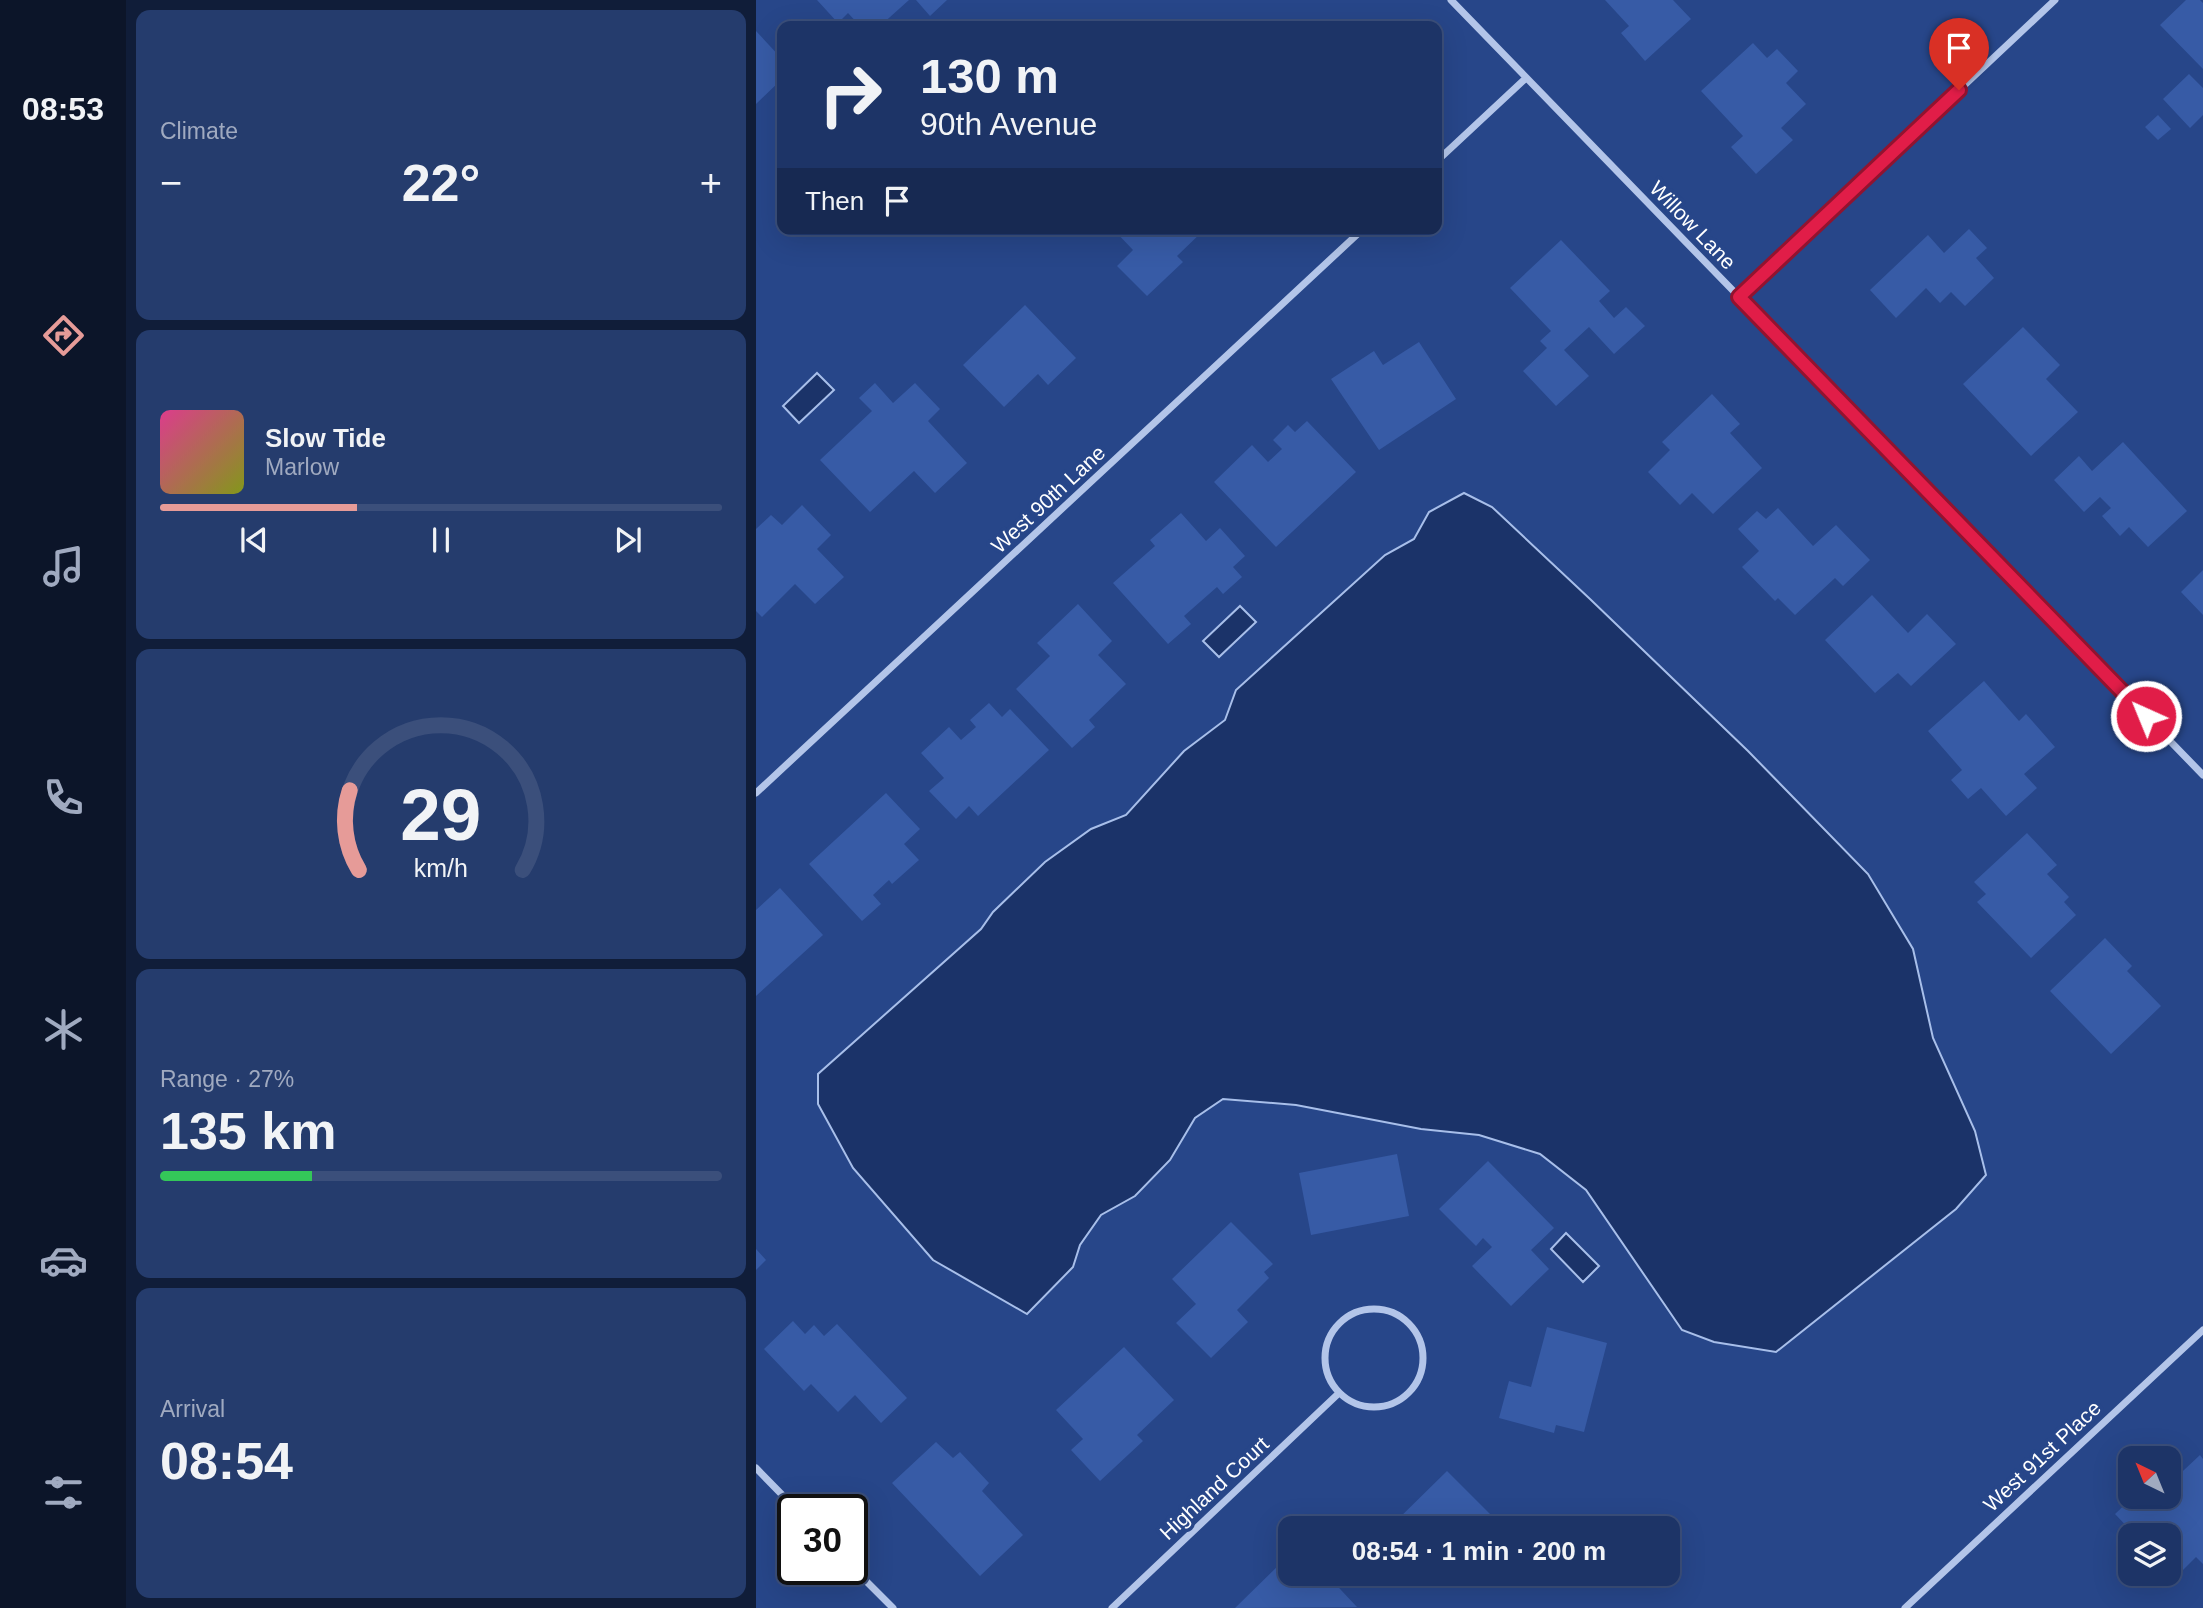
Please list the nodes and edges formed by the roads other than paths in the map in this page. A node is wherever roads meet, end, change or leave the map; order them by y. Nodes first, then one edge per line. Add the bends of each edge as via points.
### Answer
1 (1451, 0) edge
2 (2055, 0) edge
3 (1526, 78) junction
4 (1442, 156) edge
5 (1357, 235) edge
6 (1739, 297) junction
7 (2203, 775) edge
8 (756, 793) edge
9 (2203, 1330) edge
10 (1339, 1393) junction
11 (756, 1468) edge
12 (781, 1494) edge
13 (868, 1583) edge
14 (893, 1608) edge
15 (1112, 1608) edge
16 (1905, 1608) edge

1 - 3 street, Willow Lane
2 - 6 street
3 - 4 street
3 - 6 street, Willow Lane
5 - 8 street, West 90th Lane
6 - 7 street, Willow Lane
9 - 16 street, West 91st Place
10 - 10 street via 1331,1380 1325,1350 1339,1323 1352,1314 1382,1309 1409,1322 1423,1349 1418,1380 1409,1392 1382,1406 1352,1402
10 - 15 street, Highland Court
11 - 12 street
13 - 14 street

